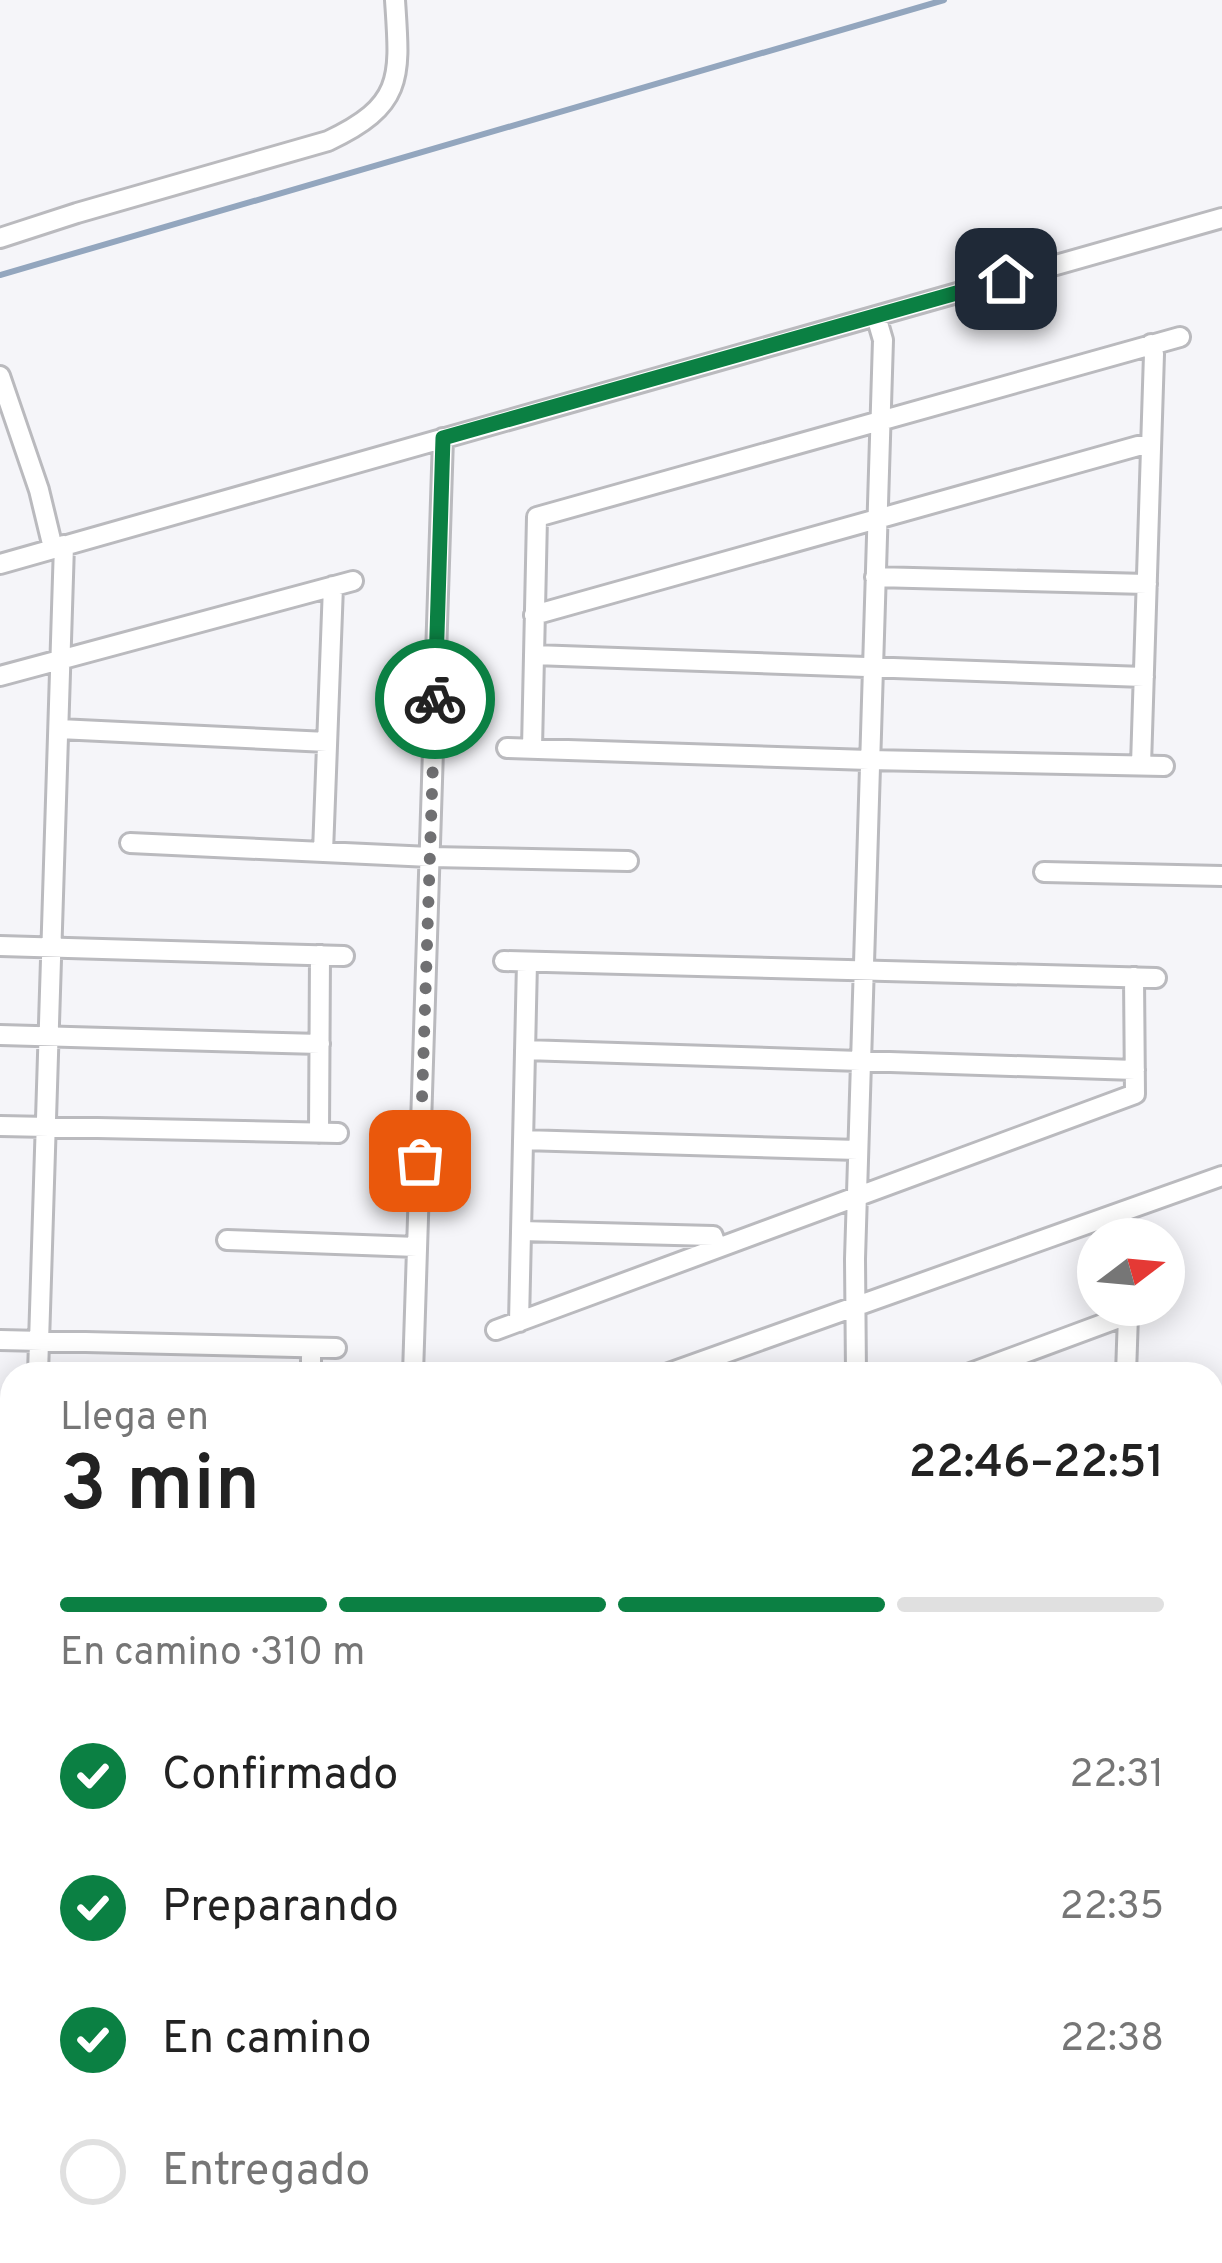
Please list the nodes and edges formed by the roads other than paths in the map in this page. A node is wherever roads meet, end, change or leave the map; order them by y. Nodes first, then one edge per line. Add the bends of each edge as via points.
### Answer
1 (395, 0) edge
2 (1222, 218) edge
3 (0, 238) edge
4 (876, 316) junction
5 (1180, 337) dead end
6 (1151, 344) junction
7 (0, 376) edge
8 (880, 419) junction
9 (443, 438) junction
10 (1151, 446) junction
11 (877, 518) junction
12 (59, 547) junction
13 (0, 564) edge
14 (875, 578) junction
15 (353, 581) dead end
16 (1147, 584) junction
17 (333, 586) junction
18 (535, 614) junction
19 (534, 655) junction
20 (61, 658) junction
21 (872, 669) junction
22 (0, 676) edge
23 (1144, 677) junction
24 (59, 729) junction
25 (327, 742) junction
26 (507, 748) dead end
27 (532, 748) junction
28 (869, 760) junction
29 (1141, 765) junction
30 (1164, 766) dead end
31 (130, 843) dead end
32 (323, 852) junction
33 (430, 857) junction
34 (628, 861) dead end
35 (1044, 872) dead end
36 (1222, 876) edge
37 (0, 946) edge
38 (53, 948) junction
39 (320, 955) junction
40 (344, 956) dead end
41 (504, 961) dead end
42 (526, 962) junction
43 (863, 970) junction
44 (1134, 977) junction
45 (1156, 978) dead end
46 (0, 1035) edge
47 (50, 1036) junction
48 (320, 1044) junction
49 (525, 1050) junction
50 (860, 1062) junction
51 (1135, 1070) junction
52 (0, 1126) edge
53 (48, 1127) junction
54 (523, 1140) junction
55 (858, 1150) junction
56 (1222, 1176) edge
57 (856, 1196) junction
58 (521, 1231) junction
59 (227, 1240) dead end
60 (417, 1247) junction
61 (717, 1248) junction
62 (856, 1308) junction
63 (519, 1322) junction
64 (1098, 1326) edge
65 (1128, 1326) edge
66 (496, 1330) dead end
67 (0, 1340) edge
68 (39, 1341) junction
69 (311, 1348) junction
70 (336, 1348) dead end
71 (38, 1362) edge
72 (311, 1362) edge
73 (413, 1362) edge
74 (701, 1362) edge
75 (856, 1362) edge
76 (1001, 1362) edge
77 (1126, 1362) edge

1 - 3 street via 394,86 357,128
2 - 4 street
4 - 8 street via 883,340
4 - 9 street
5 - 6 street
6 - 8 street
6 - 10 street
7 - 12 street
8 - 11 street
8 - 18 street via 537,518
9 - 12 street
9 - 33 street
10 - 11 street
10 - 16 street
11 - 14 street
11 - 18 street
12 - 13 street
12 - 20 street
14 - 16 street
14 - 21 street
15 - 17 street
16 - 23 street
17 - 20 street
17 - 25 street
18 - 19 street
19 - 21 street
19 - 27 street
20 - 22 street
20 - 24 street
21 - 23 street
21 - 28 street
23 - 29 street
24 - 25 street
24 - 38 street
25 - 32 street
26 - 27 street
27 - 28 street
28 - 29 street
28 - 43 street
29 - 30 street
31 - 32 street
32 - 33 street
33 - 34 street
33 - 60 street
35 - 36 street
37 - 38 street
38 - 39 street
38 - 47 street
39 - 40 street
39 - 48 street
41 - 42 street
42 - 43 street
42 - 49 street
43 - 44 street
43 - 50 street
44 - 45 street
44 - 51 street
46 - 47 street
47 - 48 street
47 - 53 street
48 - 53 street via 329,1133
49 - 50 street
49 - 54 street
50 - 51 street
50 - 55 street
51 - 57 street via 1135,1094
52 - 53 street
53 - 68 street
54 - 55 street
54 - 58 street
55 - 57 street
56 - 62 street
57 - 61 street
57 - 62 street
58 - 61 street via 713,1236
58 - 63 street
59 - 60 street
60 - 73 street
61 - 63 street
62 - 74 street
62 - 75 street
63 - 66 street
64 - 76 street
65 - 77 street
67 - 68 street
68 - 69 street
68 - 71 street
69 - 70 street
69 - 72 street

